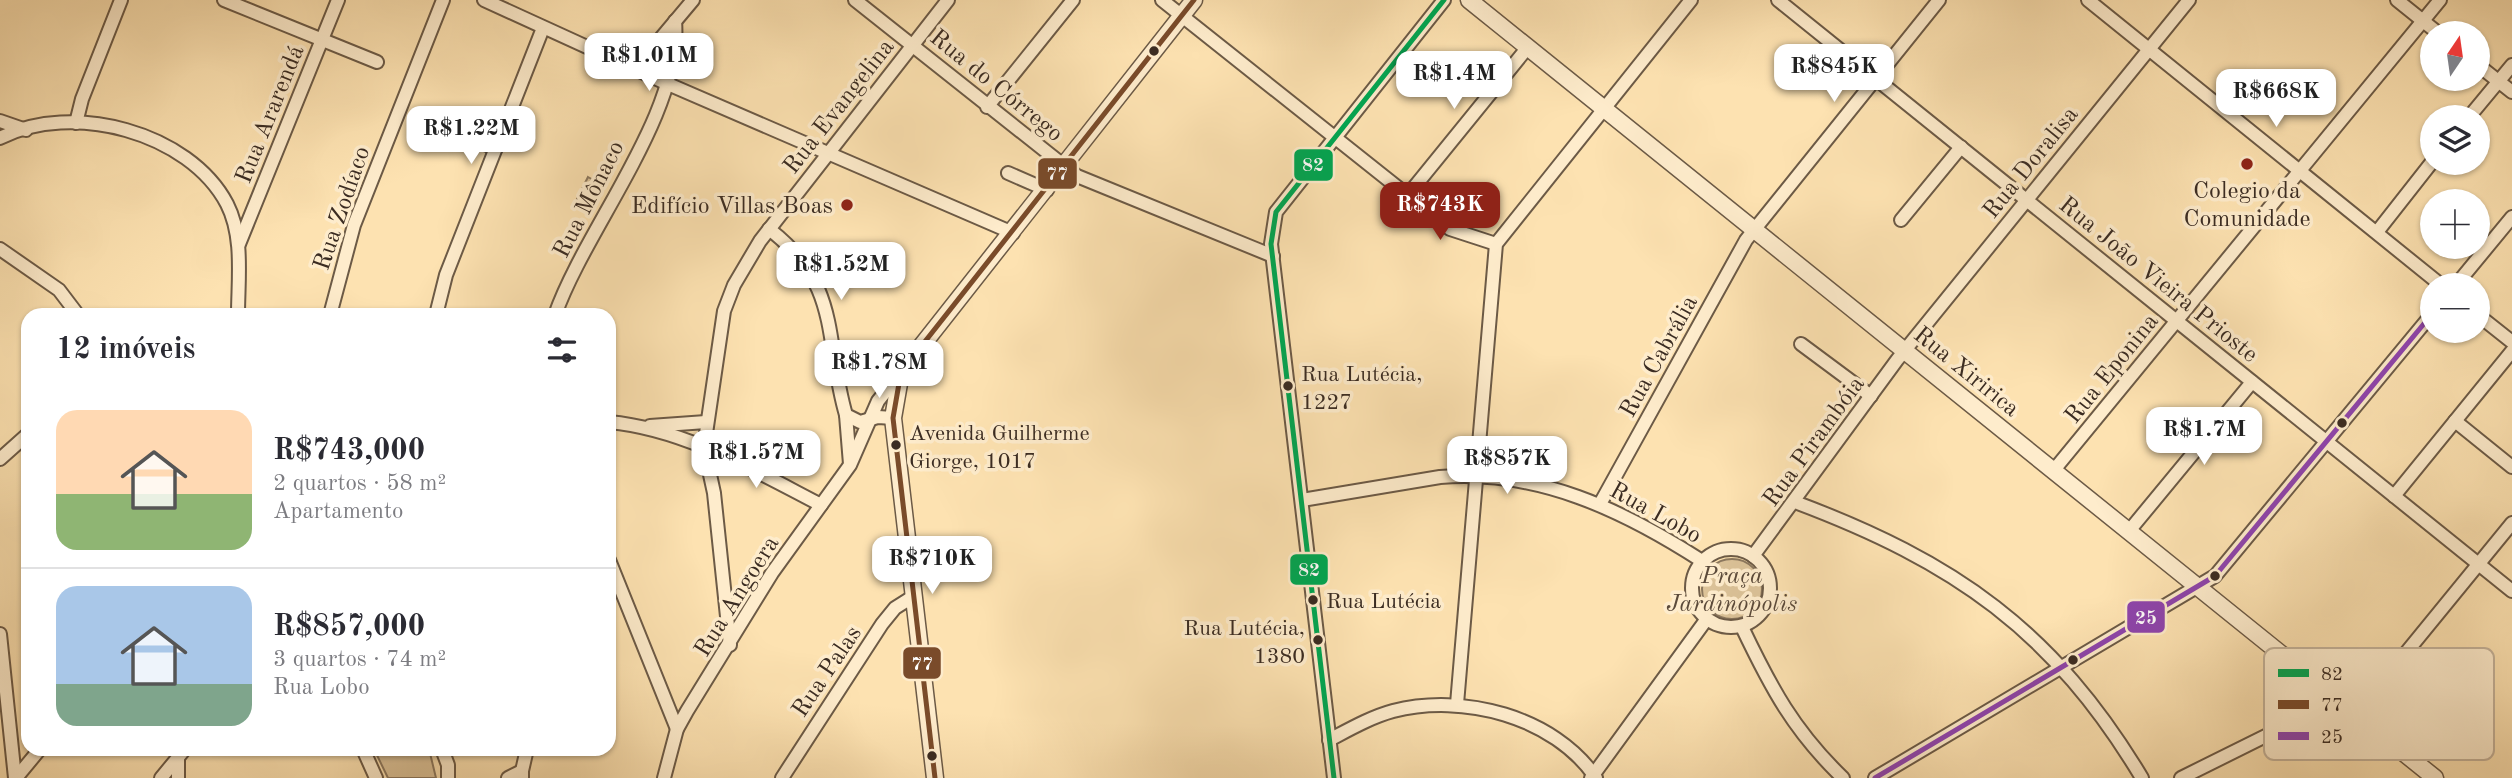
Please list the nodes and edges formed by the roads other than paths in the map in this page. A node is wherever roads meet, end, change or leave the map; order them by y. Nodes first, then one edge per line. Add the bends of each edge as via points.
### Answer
1 (121, 0) edge
2 (224, 0) edge
3 (338, 0) edge
4 (443, 0) edge
5 (484, 0) edge
6 (693, 0) edge
7 (855, 0) edge
8 (948, 0) edge
9 (1073, 0) edge
10 (1161, 0) edge
11 (1194, 0) edge
12 (1444, 0) edge
13 (1469, 0) edge
14 (1691, 0) edge
15 (1778, 0) edge
16 (1940, 0) edge
17 (2088, 0) edge
18 (2189, 0) edge
19 (2397, 0) edge
20 (2440, 0) edge
21 (1181, 16) junction
22 (675, 21) junction
23 (2423, 21) joint
24 (2420, 25) edge
25 (543, 28) junction
26 (322, 40) junction
27 (913, 44) junction
28 (1528, 47) junction
29 (2149, 49) junction
30 (377, 62) dead end
31 (2512, 65) edge
32 (635, 69) junction
33 (2490, 75) edge
34 (1876, 78) junction
35 (2498, 82) junction
36 (668, 84) junction
37 (2512, 92) edge
38 (2479, 105) edge
39 (988, 107) junction
40 (1605, 107) junction
41 (0, 121) edge
42 (419, 122) dead end
43 (76, 123) junction
44 (27, 130) junction
45 (0, 138) edge
46 (1334, 138) junction
47 (1961, 147) junction
48 (496, 148) junction
49 (829, 153) junction
50 (1065, 167) junction
51 (2301, 171) junction
52 (1008, 173) dead end
53 (2422, 175) edge
54 (1047, 190) junction
55 (1407, 196) junction
56 (2026, 199) junction
57 (2512, 217) edge
58 (1901, 220) dead end
59 (769, 229) junction
60 (1755, 229) junction
61 (2376, 232) junction
62 (1013, 233) junction
63 (239, 244) junction
64 (1496, 244) junction
65 (0, 249) edge
66 (1272, 256) junction
67 (2426, 273) edge
68 (2466, 273) edge
69 (73, 308) edge
70 (238, 308) edge
71 (332, 308) edge
72 (438, 308) edge
73 (558, 308) edge
74 (2177, 321) junction
75 (2490, 325) edge
76 (2420, 329) edge
77 (2512, 342) edge
78 (1801, 344) dead end
79 (1905, 350) junction
80 (2512, 351) edge
81 (2252, 382) junction
82 (889, 396) junction
83 (1871, 396) junction
84 (846, 415) junction
85 (892, 418) junction
86 (869, 420) junction
87 (2455, 421) junction
88 (706, 422) junction
89 (616, 423) edge
90 (643, 427) junction
91 (21, 440) edge
92 (2328, 443) junction
93 (704, 447) junction
94 (0, 459) edge
95 (850, 465) junction
96 (2512, 467) edge
97 (2054, 470) junction
98 (1475, 477) junction
99 (2394, 496) junction
100 (1302, 500) junction
101 (1795, 502) junction
102 (1600, 504) junction
103 (821, 505) junction
104 (2512, 523) edge
105 (2129, 531) junction
106 (1754, 556) junction
107 (1702, 561) junction
108 (2479, 564) junction
109 (616, 577) edge
110 (2198, 587) junction
111 (2512, 591) edge
112 (914, 596) junction
113 (1706, 620) junction
114 (1742, 627) junction
115 (0, 634) edge
116 (730, 645) junction
117 (2274, 648) edge
118 (2410, 648) edge
119 (2062, 666) junction
120 (1457, 704) junction
121 (677, 729) junction
122 (2264, 737) edge
123 (1329, 740) junction
124 (34, 756) edge
125 (179, 756) edge
126 (182, 756) edge
127 (366, 756) edge
128 (526, 756) edge
129 (2413, 760) edge
130 (448, 772) edge
131 (522, 775) edge
132 (1593, 777) edge
133 (15, 778) edge
134 (161, 778) edge
135 (178, 778) edge
136 (376, 778) edge
137 (462, 778) edge
138 (508, 778) edge
139 (664, 778) edge
140 (782, 778) edge
141 (935, 778) edge
142 (1334, 778) edge
143 (1843, 778) edge
144 (1875, 778) edge
145 (2143, 778) edge
146 (2181, 778) edge
147 (2435, 778) edge

1 - 43 street
2 - 26 street
3 - 26 street, Rua Ararendá
4 - 71 street, Rua Zodíaco via 354,225
5 - 25 street
6 - 22 street
7 - 27 street, Rua do Córrego
8 - 27 street, Rua Evangelina
9 - 39 street
10 - 21 street
11 - 21 street
12 - 46 street
13 - 28 street, Rua Xiririca
14 - 40 street
15 - 34 street, Rua João Vieira Prioste
16 - 34 street, Rua Cabrália
17 - 29 street
18 - 29 street, Rua Doralisa
19 - 23 street
20 - 23 street, Rua Eponina
21 - 46 street
21 - 50 street
22 - 32 street
22 - 36 street, Rua Mônaco via 675,58
24 - 51 street, Rua Eponina
25 - 32 street
25 - 48 street
26 - 30 street
26 - 63 street, Rua Ararendá
27 - 39 street, Rua do Córrego
27 - 49 street, Rua Evangelina
28 - 40 street, Rua Xiririca
28 - 55 street
29 - 51 street
29 - 56 street, Rua Doralisa
31 - 35 street
32 - 36 street
33 - 35 street
34 - 47 street, Rua João Vieira Prioste
34 - 60 street, Rua Cabrália
35 - 37 street
35 - 38 street
36 - 49 street
36 - 73 street, Rua Mônaco
39 - 50 street, Rua do Córrego
40 - 60 street, Rua Xiririca
40 - 64 street
41 - 44 street
42 - 48 street
43 - 44 street
43 - 63 street via 145,136 193,160 228,206
44 - 45 street
46 - 55 street
46 - 66 street via 1276,212
47 - 56 street, Rua João Vieira Prioste
47 - 58 street
48 - 72 street via 446,275
49 - 59 street, Rua Evangelina
49 - 62 street
50 - 54 street
50 - 66 street, Rua do Córrego via 1118,195
51 - 61 street
51 - 74 street, Rua Eponina
52 - 54 street
53 - 61 street
54 - 62 street
55 - 64 street via 1450,229
56 - 74 street, Rua João Vieira Prioste
56 - 79 street, Rua Doralisa
57 - 68 street
59 - 84 street via 803,262 824,302
59 - 88 street, Rua Evangelina via 734,285 724,311
60 - 79 street, Rua Xiririca
60 - 102 street, Rua Cabrália
61 - 67 street
62 - 82 street via 901,372
63 - 70 street
64 - 98 street
65 - 69 street via 59,289
66 - 100 street
74 - 81 street, Rua João Vieira Prioste
74 - 97 street, Rua Eponina
75 - 77 street
76 - 92 street
78 - 83 street
79 - 83 street, Rua Pirambóia
79 - 97 street, Rua Xiririca
80 - 87 street
81 - 92 street, Rua João Vieira Prioste
81 - 105 street
82 - 85 street
82 - 86 street, Rua Angoera
83 - 101 street, Rua Pirambóia
84 - 86 street via 856,421
84 - 95 street
85 - 86 street
85 - 112 street
86 - 95 street, Rua Angoera
87 - 96 street
87 - 99 street
88 - 90 street
88 - 93 street, Rua Evangelina
89 - 90 street
90 - 93 street
91 - 94 street
92 - 99 street, Rua João Vieira Prioste
92 - 110 street via 2215,576
93 - 103 street
93 - 116 street, Rua Evangelina via 714,494
95 - 103 street, Rua Angoera
97 - 105 street, Rua Xiririca
98 - 100 street, Rua Lobo via 1407,481
98 - 102 street, Rua Lobo via 1530,483
98 - 120 street
99 - 108 street, Rua João Vieira Prioste
100 - 123 street
101 - 106 street, Rua Pirambóia
101 - 119 street via 1884,537 1943,569 1998,608
102 - 107 street, Rua Lobo
103 - 116 street, Rua Angoera via 772,573
104 - 108 street
105 - 110 street, Rua Xiririca
106 - 107 street via 1726,549
106 - 114 street via 1766,570 1771,590 1765,609
107 - 113 street via 1692,594
108 - 111 street, Rua João Vieira Prioste
108 - 118 street
109 - 121 street
110 - 117 street, Rua Xiririca
110 - 119 street
112 - 140 street, Rua Palas via 882,624
112 - 141 street
113 - 114 street
113 - 132 street
114 - 143 street via 1784,711
115 - 133 street
116 - 121 street, Rua Angoera
119 - 144 street
119 - 145 street
120 - 123 street via 1394,711
120 - 132 street via 1503,714 1543,732
121 - 139 street, Rua Angoera
122 - 146 street
123 - 142 street
124 - 133 street
125 - 134 street
126 - 135 street
127 - 136 street
128 - 131 street
129 - 147 street, Rua Xiririca
130 - 137 street
131 - 138 street

